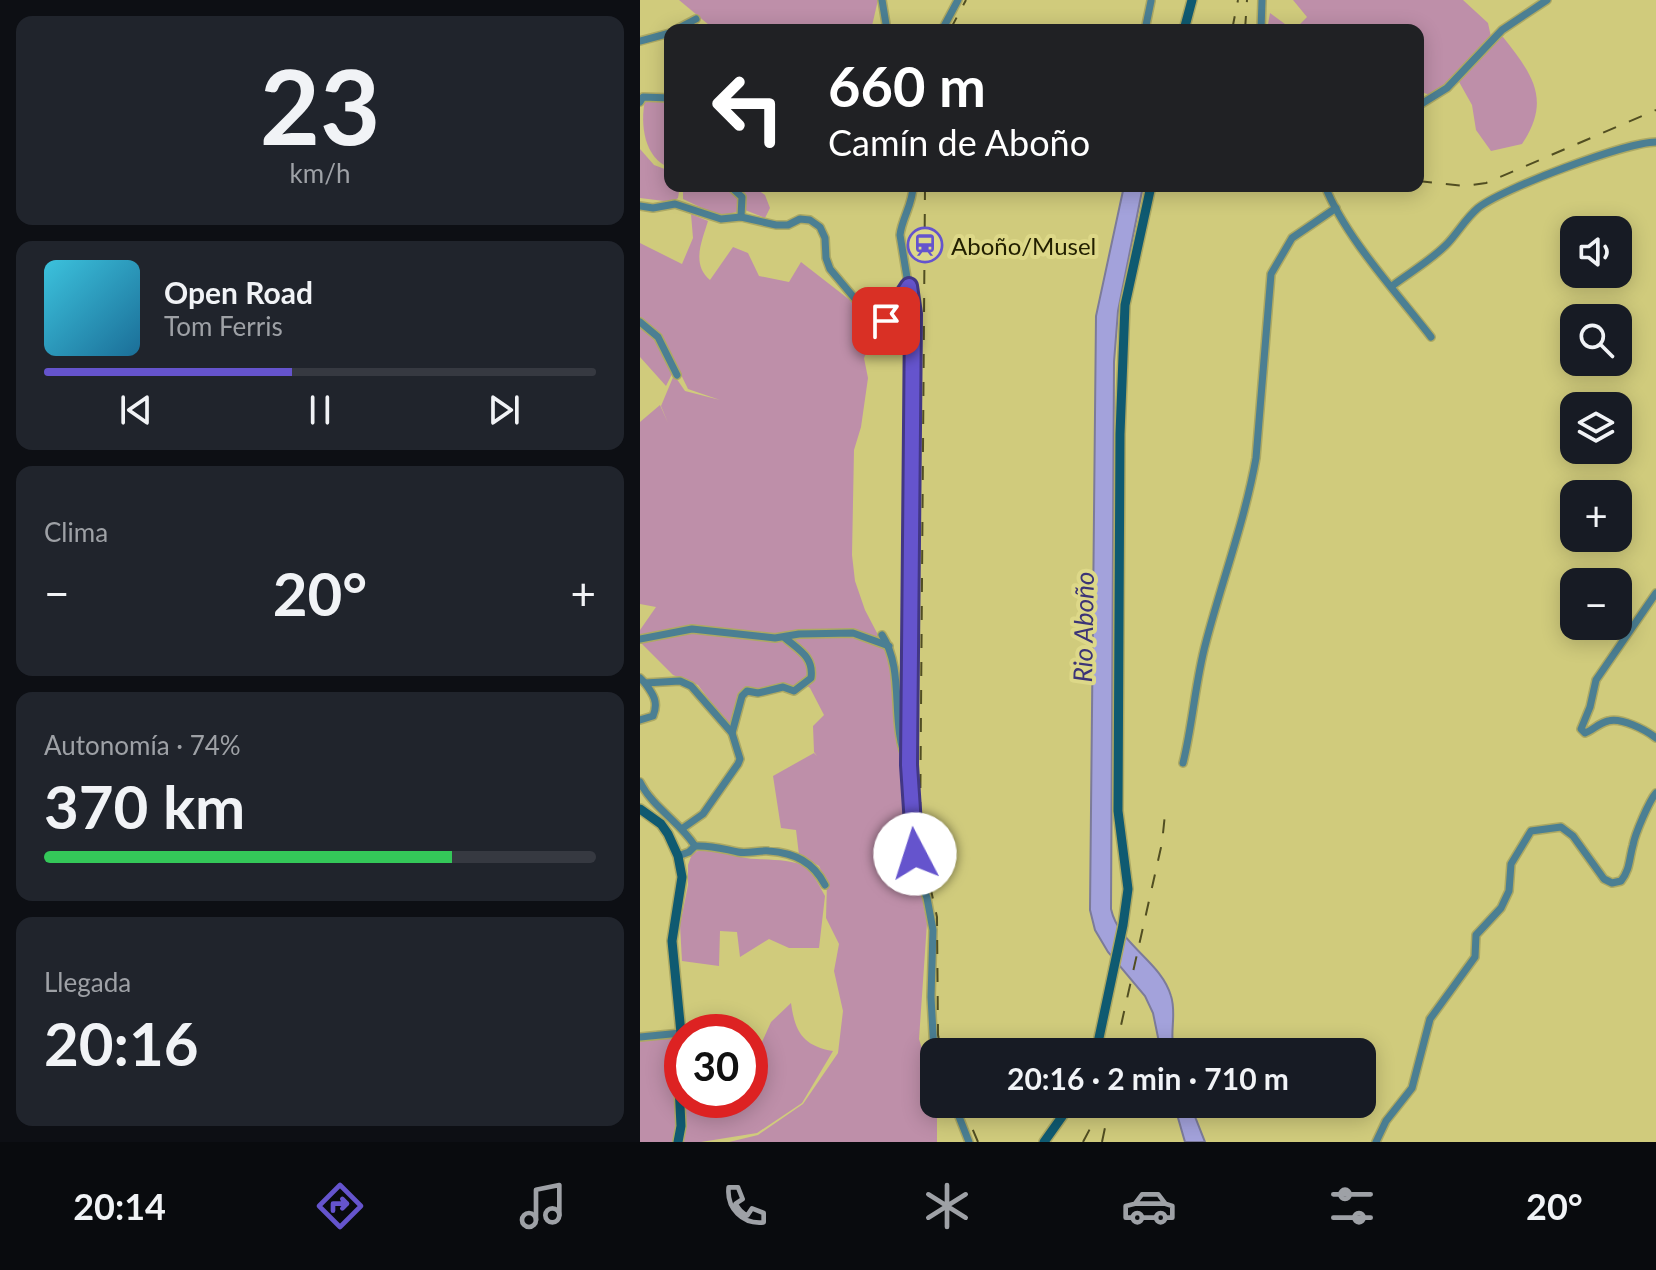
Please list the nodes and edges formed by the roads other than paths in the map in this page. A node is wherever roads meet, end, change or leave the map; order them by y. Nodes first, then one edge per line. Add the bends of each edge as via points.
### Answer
1 (882, 0) edge
2 (958, 0) edge
3 (1192, 0) edge
4 (1262, 0) edge
5 (1547, 0) edge
6 (1151, 1) edge
7 (696, 19) dead end
8 (686, 24) edge
9 (886, 24) edge
10 (945, 24) edge
11 (1146, 24) edge
12 (1186, 24) edge
13 (1261, 24) edge
14 (664, 35) edge
15 (640, 41) edge
16 (641, 97) edge
17 (664, 98) edge
18 (1424, 102) edge
19 (1656, 142) edge
20 (737, 192) edge
21 (913, 192) edge
22 (1150, 192) edge
23 (1328, 192) edge
24 (640, 206) edge
25 (1336, 208) junction
26 (741, 217) junction
27 (909, 286) junction
28 (1392, 286) junction
29 (640, 322) edge
30 (1431, 337) dead end
31 (677, 375) dead end
32 (1656, 593) edge
33 (882, 635) dead end
34 (785, 638) junction
35 (640, 639) edge
36 (889, 646) junction
37 (642, 680) edge
38 (640, 720) edge
39 (732, 733) junction
40 (1656, 738) edge
41 (1183, 763) dead end
42 (909, 765) junction
43 (640, 782) edge
44 (1656, 793) edge
45 (640, 809) edge
46 (683, 828) junction
47 (695, 846) junction
48 (678, 856) junction
49 (825, 885) dead end
50 (679, 1014) edge
51 (664, 1035) edge
52 (640, 1037) edge
53 (933, 1038) edge
54 (1099, 1038) edge
55 (681, 1118) edge
56 (960, 1118) edge
57 (1061, 1118) edge
58 (678, 1142) edge
59 (969, 1142) edge
60 (1044, 1142) edge
61 (1376, 1142) edge

1 - 9 street
2 - 10 street
3 - 12 street
4 - 13 street
5 - 18 street via 1502,30 1447,88
6 - 11 street
7 - 8 street
14 - 15 street
16 - 17 street
19 - 28 street via 1625,146 1480,206 1446,246
20 - 26 street via 742,197
21 - 27 street via 900,235
22 - 54 street via 1125,305 1120,434 1118,811 1128,889
23 - 25 street
24 - 26 street via 675,204 721,219
25 - 28 street
25 - 41 street via 1292,238 1271,274 1251,486 1205,646
26 - 27 street via 776,225 810,220 820,227 830,269 879,323 886,321
27 - 42 street
28 - 30 street
29 - 31 street via 658,337
32 - 40 street via 1596,680 1581,729 1585,733 1614,719
33 - 36 street
34 - 35 street via 692,629
34 - 36 street via 853,633
34 - 39 street via 811,663 811,678 794,691 747,691
36 - 42 street
37 - 38 street via 654,695 655,711
37 - 39 street via 691,686
39 - 46 street via 738,764 703,814
42 - 53 street via 917,870 933,930
43 - 46 street
44 - 61 street via 1621,881 1604,879 1561,827 1531,831 1511,864 1509,891 1501,908 1476,935 1475,957 1430,1019 1412,1088
45 - 48 street via 661,824
46 - 47 street
47 - 48 street
47 - 49 street via 798,857 811,864
48 - 50 street via 682,877 672,941
51 - 52 street
55 - 58 street
56 - 59 street
57 - 60 street

